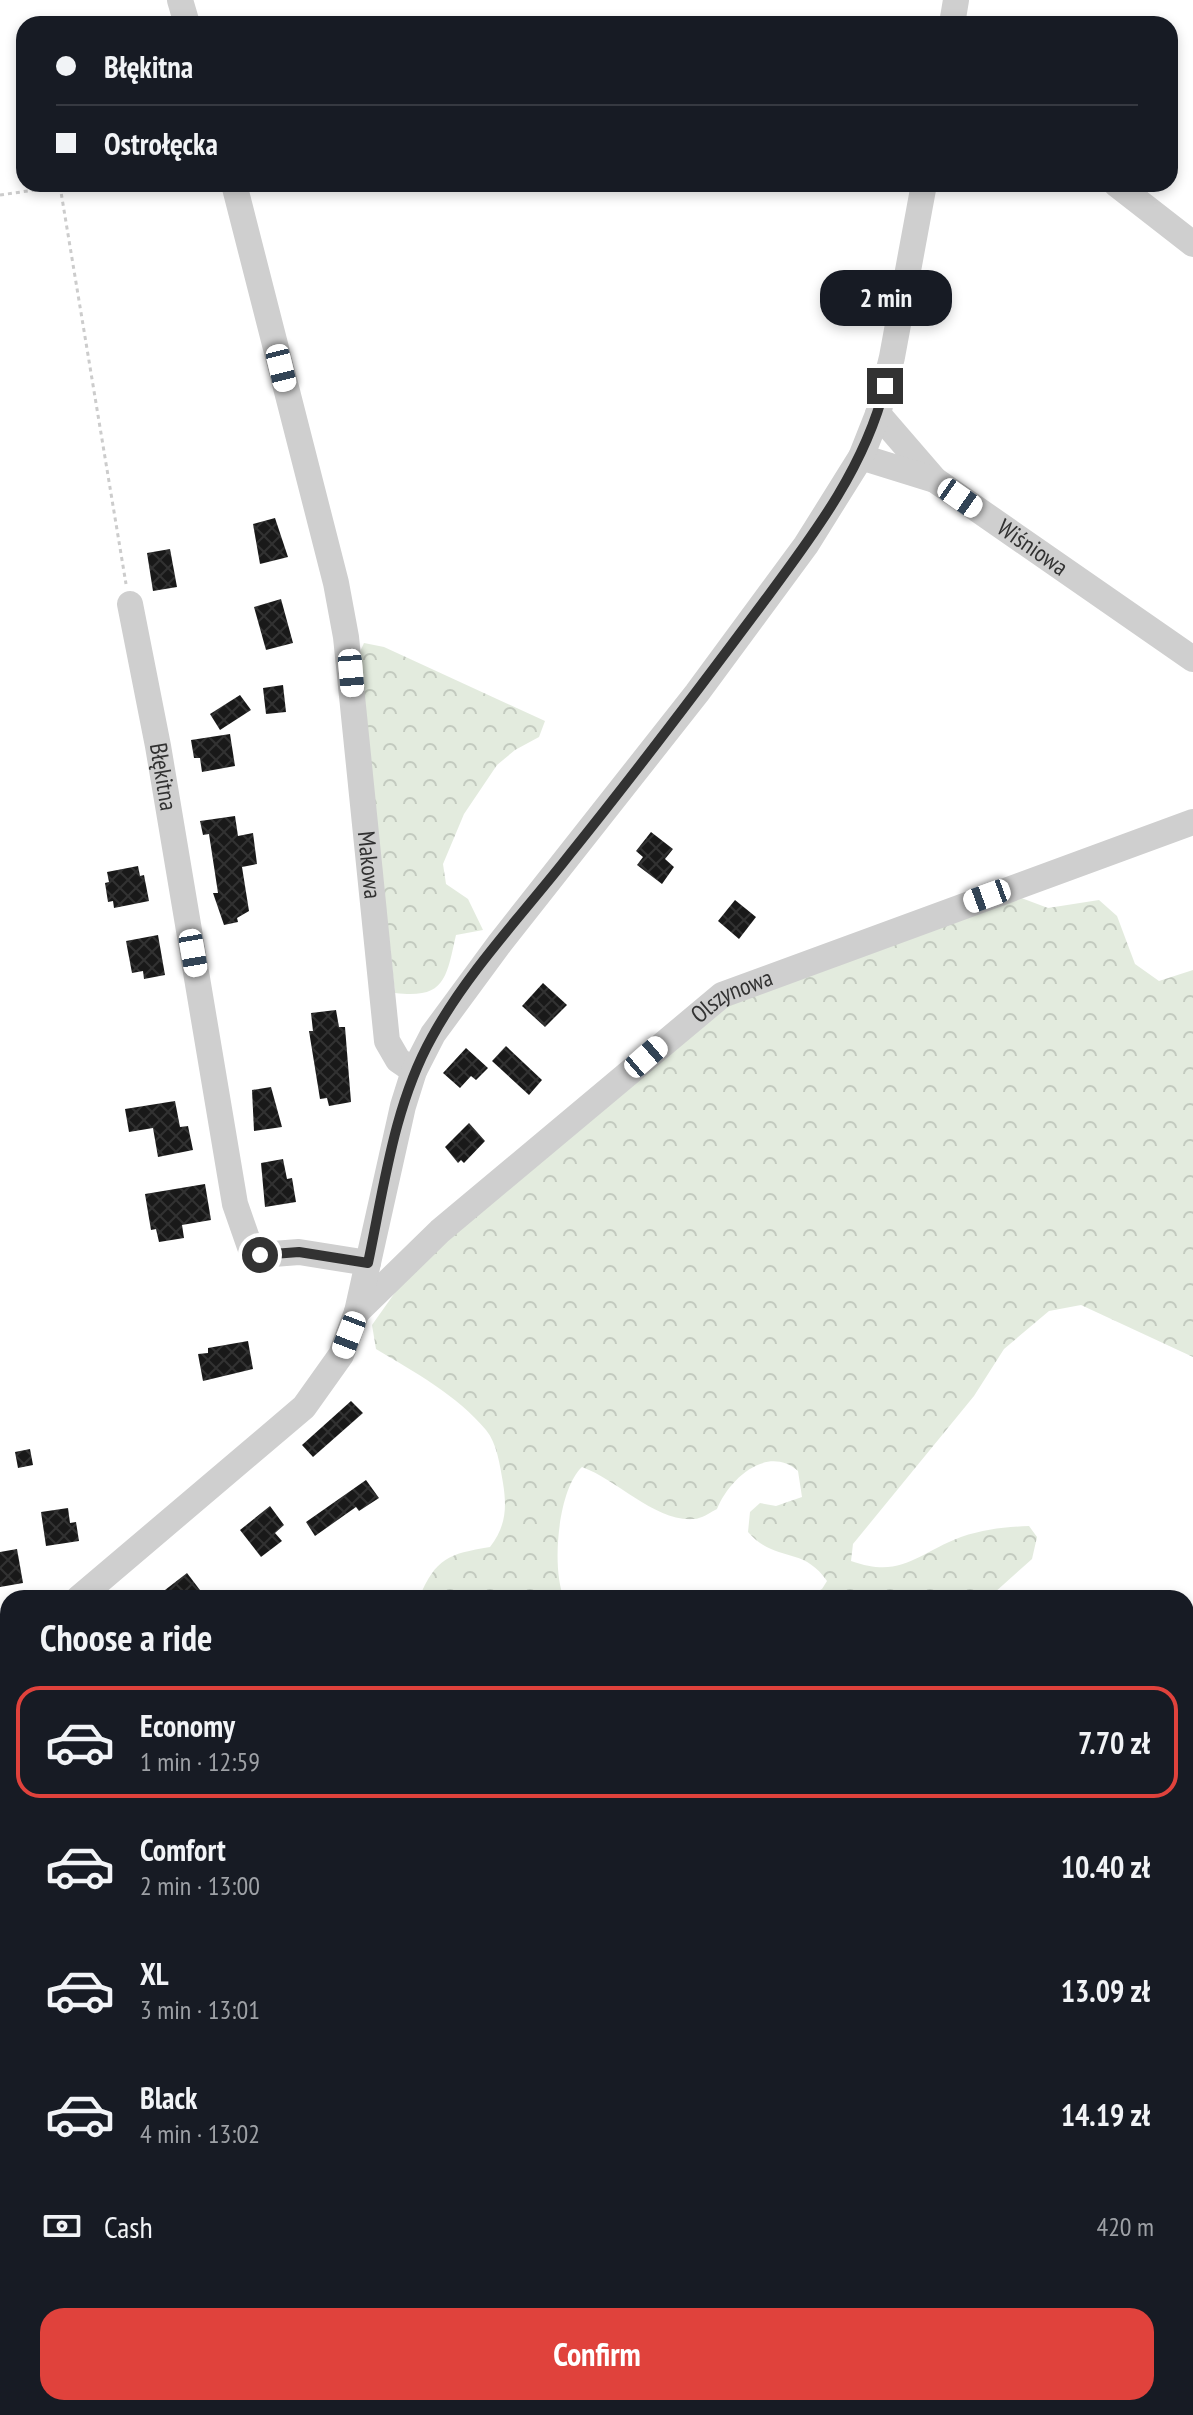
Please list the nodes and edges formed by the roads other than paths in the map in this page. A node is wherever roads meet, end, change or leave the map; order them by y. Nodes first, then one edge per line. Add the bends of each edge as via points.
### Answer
1 (236, 192) edge
2 (922, 192) edge
3 (1126, 192) edge
4 (1193, 244) edge
5 (878, 414) junction
6 (861, 457) junction
7 (935, 480) junction
8 (130, 604) road end
9 (1193, 659) edge
10 (1193, 822) edge
11 (414, 1071) junction
12 (368, 1263) junction
13 (357, 1312) junction
14 (88, 1590) edge

1 - 11 street, Makowa via 348,648 387,1041 398,1060
2 - 5 street
3 - 4 street
5 - 6 street
5 - 7 street
6 - 7 street, Wiśniowa
6 - 11 street via 806,545 697,693 454,1002
7 - 9 street, Wiśniowa
8 - 12 street, Błękitna via 235,1204 250,1247 260,1255 299,1252
10 - 13 street, Olszynowa via 722,995 440,1231
11 - 12 street
12 - 13 street
13 - 14 street via 341,1355 304,1407

